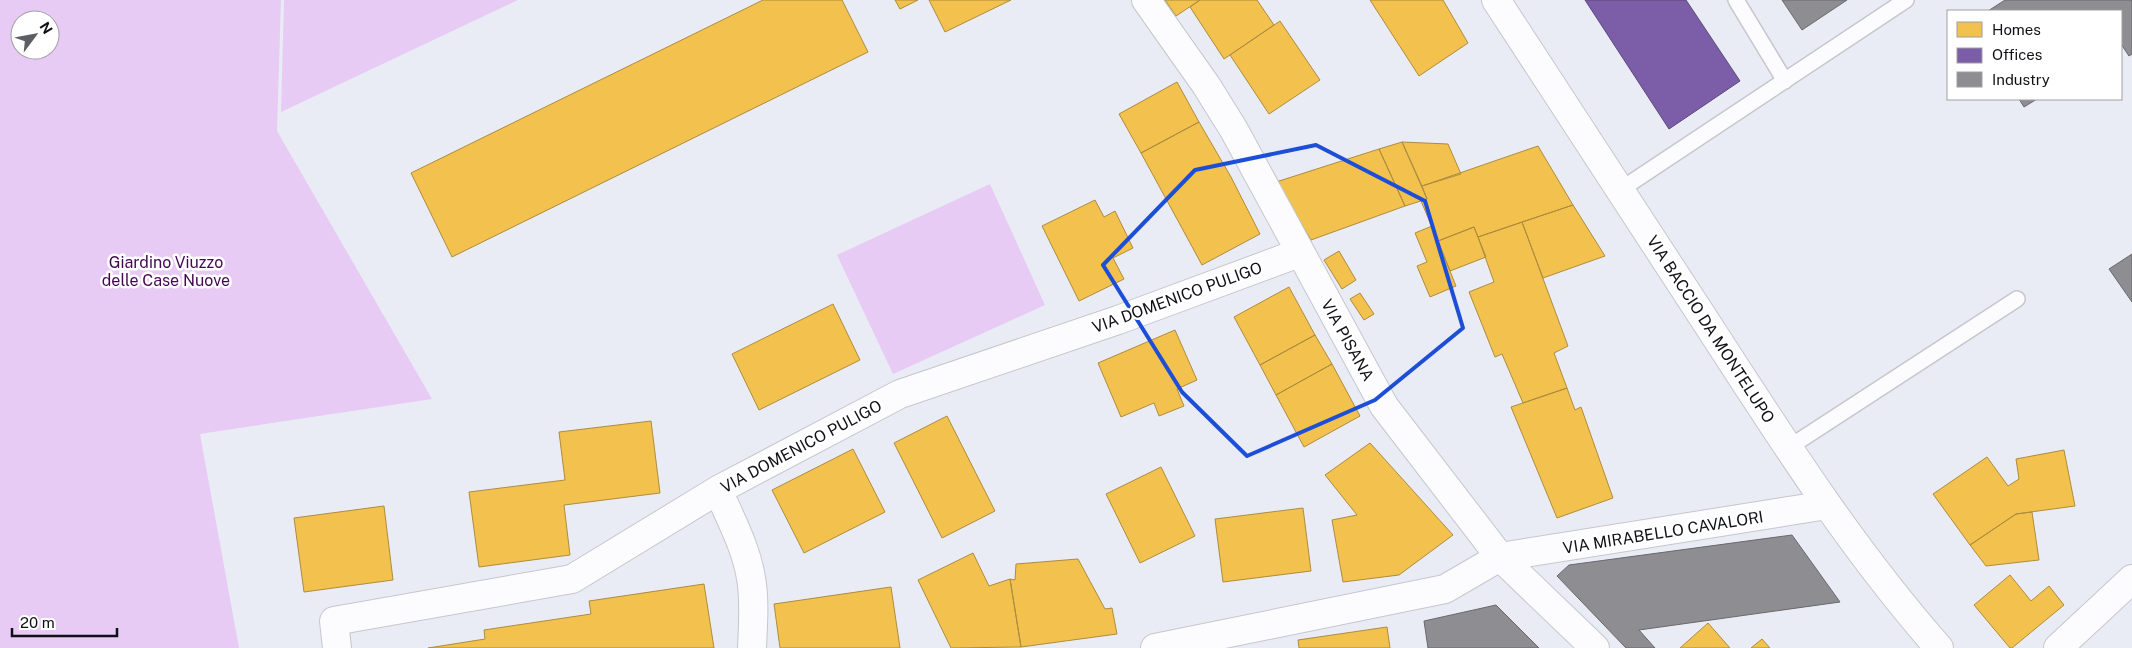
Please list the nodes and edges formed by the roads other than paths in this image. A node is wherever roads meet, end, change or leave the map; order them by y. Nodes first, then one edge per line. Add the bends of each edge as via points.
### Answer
1 (1146, 0) edge
2 (1496, 0) edge
3 (1736, 0) edge
4 (1906, 0) edge
5 (1785, 81) junction
6 (1620, 190) junction
7 (1299, 253) junction
8 (2017, 299) dead end
9 (1788, 448) junction
10 (718, 490) junction
11 (1827, 505) junction
12 (1500, 557) junction
13 (2132, 579) edge
14 (337, 648) edge
15 (752, 648) edge
16 (1155, 648) edge
17 (1595, 648) edge
18 (1940, 648) edge
19 (2058, 648) edge

1 - 7 street, VIA PISANA via 1234,130
2 - 6 street, VIA BACCIO DA MONTELUPO
3 - 5 lane
4 - 5 lane
5 - 6 lane
6 - 9 street, VIA BACCIO DA MONTELUPO
7 - 10 street, VIA DOMENICO PULIGO via 1118,320 900,394
7 - 12 street, VIA PISANA via 1384,406
8 - 9 lane
9 - 11 street, VIA BACCIO DA MONTELUPO
10 - 14 street, VIA DOMENICO PULIGO via 572,579 334,620
10 - 15 street via 751,576
11 - 12 street, VIA MIRABELLO CAVALORI
11 - 18 street, VIA BACCIO DA MONTELUPO via 1889,590
12 - 16 street via 1445,588
12 - 17 street, VIA PISANA
13 - 19 street

